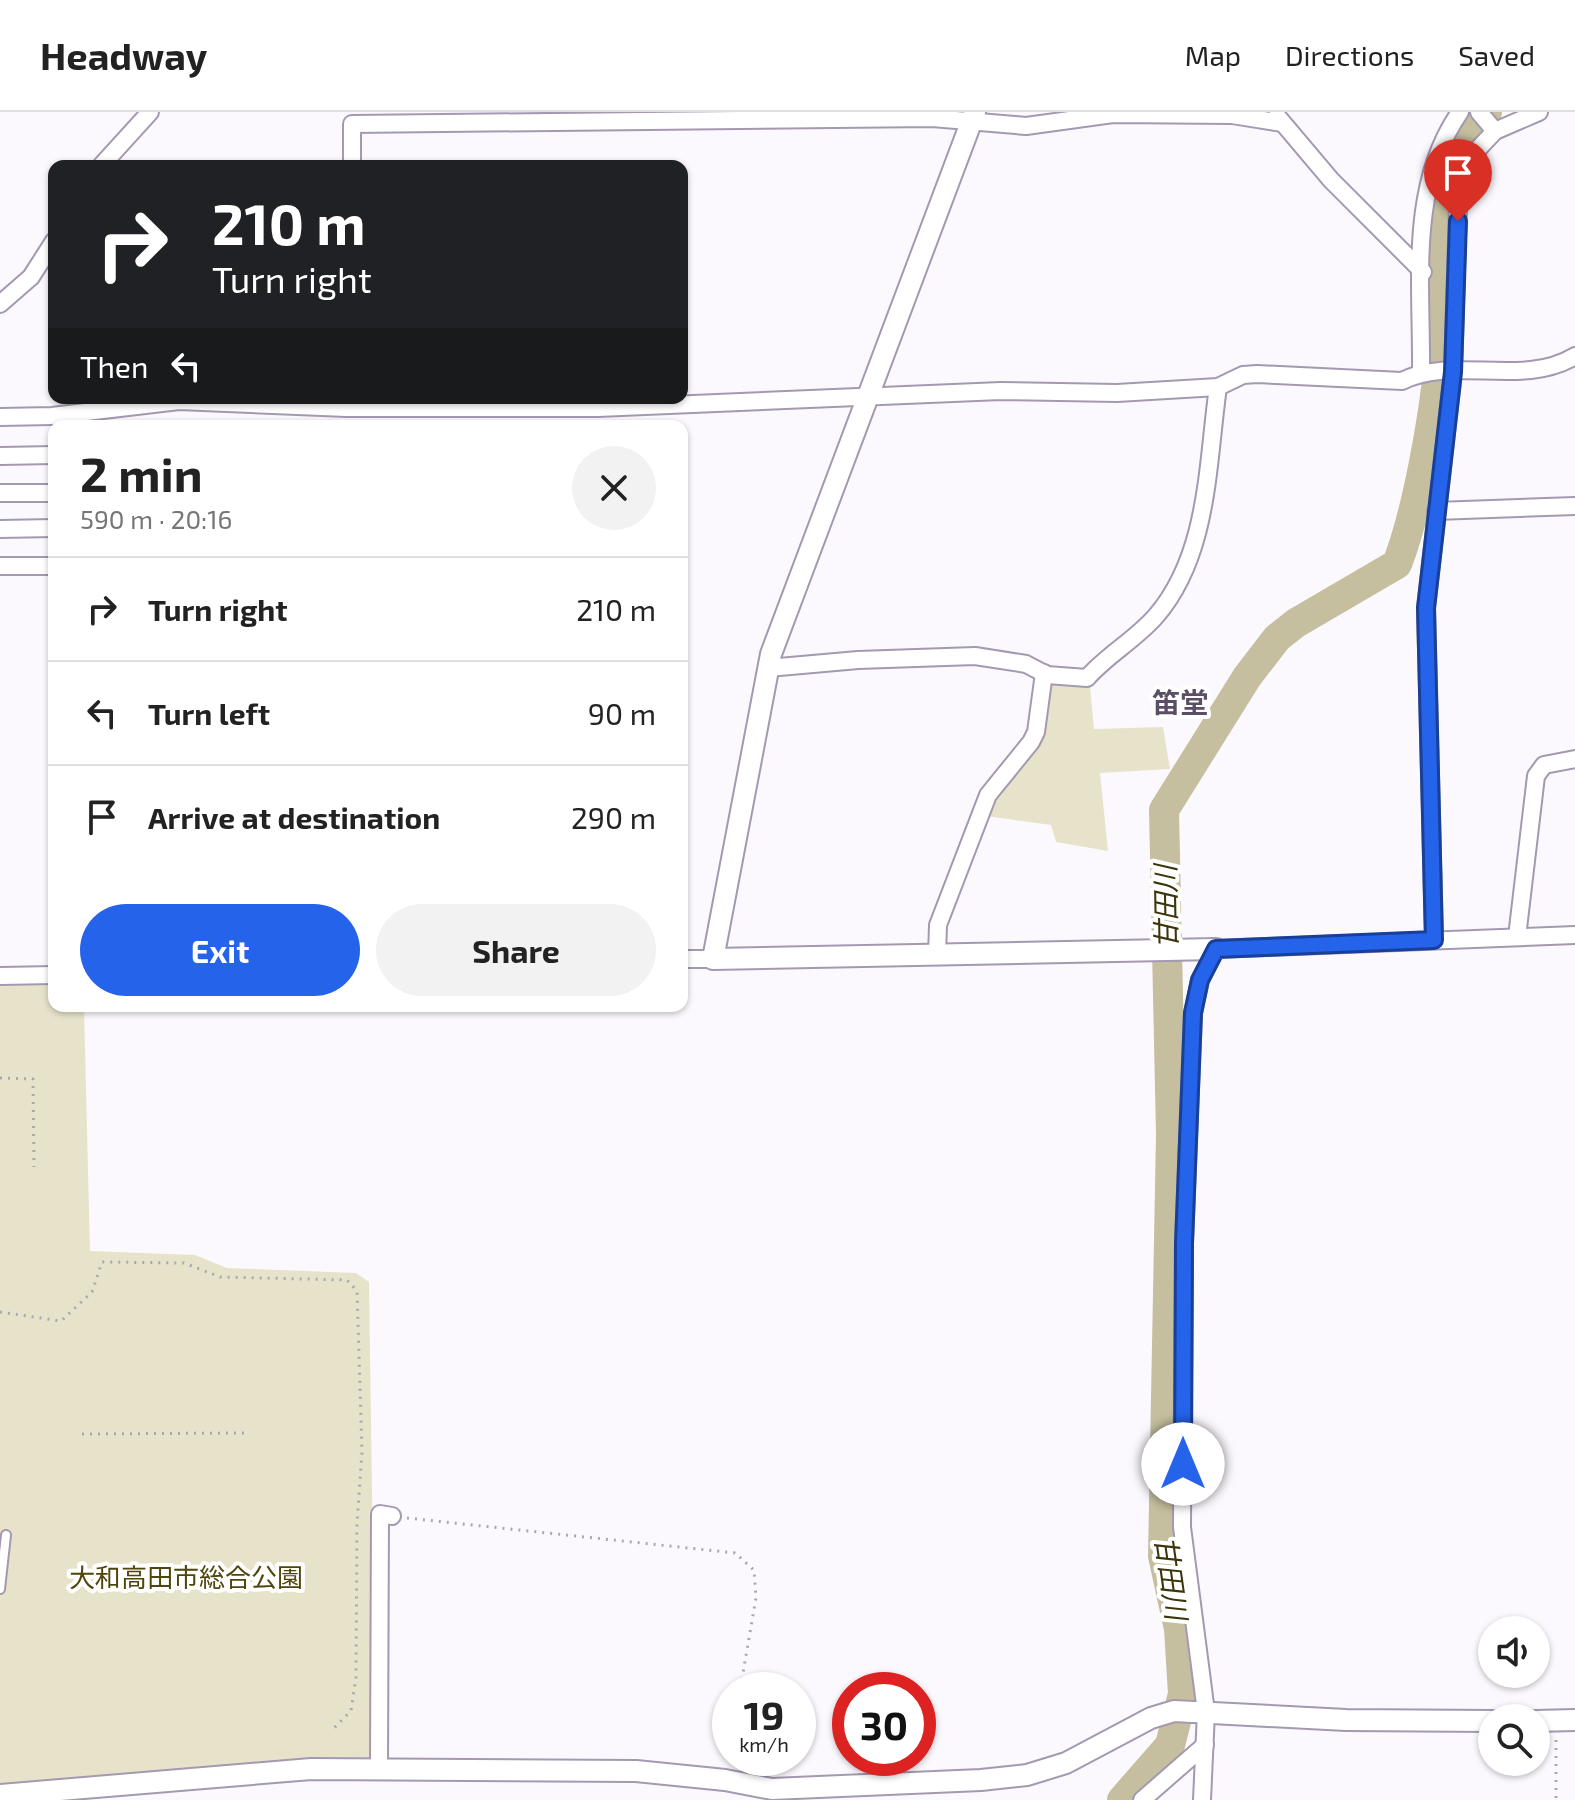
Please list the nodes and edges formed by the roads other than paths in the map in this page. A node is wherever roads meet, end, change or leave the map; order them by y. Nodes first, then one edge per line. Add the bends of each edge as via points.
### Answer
1 (150, 112) edge
2 (1460, 112) edge
3 (1539, 112) edge
4 (973, 116) edge
5 (613, 118) edge
6 (1278, 118) edge
7 (1488, 122) edge
8 (106, 160) edge
9 (352, 160) edge
10 (48, 250) edge
11 (1423, 272) junction
12 (0, 304) edge
13 (1575, 356) edge
14 (1424, 371) junction
15 (1450, 372) junction
16 (1218, 387) junction
17 (867, 398) junction
18 (154, 404) edge
19 (307, 404) edge
20 (350, 405) edge
21 (0, 417) edge
22 (48, 455) edge
23 (0, 456) edge
24 (0, 493) edge
25 (48, 493) edge
26 (1575, 506) edge
27 (1436, 511) junction
28 (48, 528) edge
29 (0, 529) edge
30 (0, 566) edge
31 (48, 566) edge
32 (768, 668) junction
33 (1044, 673) junction
34 (1575, 759) edge
35 (1575, 935) edge
36 (1517, 937) junction
37 (1434, 940) junction
38 (1216, 949) junction
39 (937, 956) junction
40 (688, 959) edge
41 (713, 959) junction
42 (48, 975) edge
43 (0, 976) edge
44 (392, 1516) road end
45 (6, 1535) dead end
46 (0, 1589) edge
47 (1202, 1712) junction
48 (1478, 1721) edge
49 (1205, 1745) junction
50 (379, 1769) junction
51 (109, 1792) edge
52 (0, 1795) edge
53 (771, 1795) edge
54 (1142, 1800) edge
55 (1202, 1800) edge

1 - 8 street
2 - 11 street via 1430,171
3 - 7 street
4 - 5 street
4 - 6 street via 1026,126 1113,114
4 - 17 street
5 - 9 street via 352,124
6 - 11 street
7 - 15 street via 1464,175 1458,205
10 - 12 street via 31,277
11 - 14 street
13 - 15 street via 1539,369
14 - 15 street
14 - 16 street via 1402,381 1243,375
15 - 27 street
16 - 17 street
16 - 33 street via 1199,527 1188,569 1174,594 1154,619 1087,678
17 - 20 street via 663,408
17 - 32 street
18 - 21 street
19 - 20 street
22 - 23 street
24 - 25 street
26 - 27 street
27 - 37 street via 1426,632
28 - 29 street
30 - 31 street
32 - 33 street via 975,656 1026,664
32 - 41 street
33 - 39 street via 1036,732 988,795 938,925
34 - 36 street via 1544,765 1536,776
35 - 36 street
36 - 37 street
37 - 38 street
38 - 39 street
38 - 47 street via 1200,980 1193,1013 1184,1243 1182,1527
39 - 41 street
40 - 41 street
42 - 43 street
44 - 50 street via 380,1514
45 - 46 lane
47 - 48 street
47 - 49 street
47 - 53 street via 1174,1711 1151,1718 1066,1763 1027,1775
49 - 54 street
49 - 55 street
50 - 51 street via 311,1769
50 - 53 street via 636,1771 725,1780
51 - 52 street

